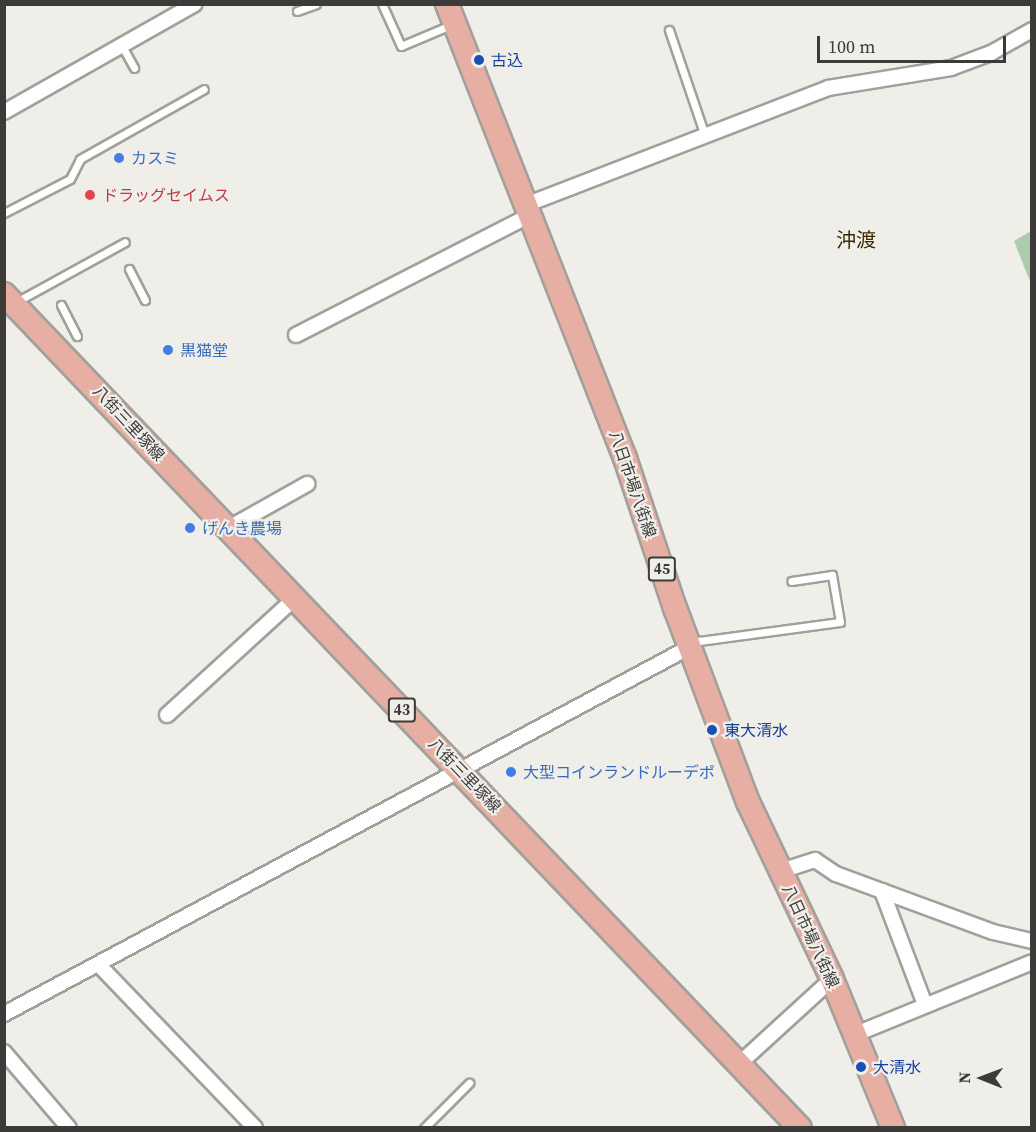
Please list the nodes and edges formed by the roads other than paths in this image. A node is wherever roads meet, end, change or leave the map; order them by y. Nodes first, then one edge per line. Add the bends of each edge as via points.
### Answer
1 (195, 4) edge
2 (316, 4) edge
3 (382, 4) edge
4 (297, 11) dead end
5 (451, 14) edge
6 (669, 30) dead end
7 (1032, 30) edge
8 (122, 46) junction
9 (134, 68) dead end
10 (204, 89) dead end
11 (4, 112) edge
12 (705, 133) junction
13 (530, 209) junction
14 (4, 213) edge
15 (125, 242) dead end
16 (129, 269) dead end
17 (9, 298) edge
18 (145, 300) dead end
19 (61, 305) dead end
20 (296, 335) dead end
21 (77, 336) dead end
22 (307, 484) dead end
23 (229, 528) junction
24 (791, 581) dead end
25 (295, 598) junction
26 (690, 647) junction
27 (168, 715) dead end
28 (461, 771) junction
29 (781, 871) junction
30 (882, 891) junction
31 (1032, 941) edge
32 (1032, 962) edge
33 (98, 964) junction
34 (832, 979) junction
35 (925, 1005) junction
36 (4, 1014) edge
37 (855, 1034) junction
38 (4, 1052) edge
39 (739, 1064) junction
40 (469, 1083) dead end
41 (69, 1128) edge
42 (255, 1128) edge
43 (424, 1128) edge
44 (800, 1128) edge
45 (893, 1128) edge

1 - 8 street
2 - 4 lane
3 - 5 lane via 401,46
5 - 13 main road, 八日市場八街線 / 45
6 - 12 lane
7 - 12 street via 991,53 951,68 828,88
8 - 9 lane
8 - 11 street
10 - 14 lane via 80,159 70,179
12 - 13 street
13 - 20 street
13 - 26 main road, 八日市場八街線 / 45 via 625,458
15 - 17 lane
16 - 18 lane
17 - 23 main road, 八街三里塚線 / 43 via 60,345
19 - 21 lane
22 - 23 street
23 - 25 main road, 八街三里塚線 / 43
24 - 26 lane via 832,575 840,622 699,641
25 - 27 street
25 - 28 main road, 八街三里塚線 / 43
26 - 28 street
26 - 29 main road, 八日市場八街線 / 45 via 748,802
28 - 33 street
28 - 39 main road, 八街三里塚線 / 43
29 - 30 street via 814,860 836,874
29 - 34 main road, 八日市場八街線 / 45
30 - 31 street via 993,932
30 - 35 street
32 - 35 street
33 - 36 street
33 - 42 street
34 - 37 main road, 八日市場八街線 / 45
34 - 39 street
35 - 37 street
37 - 45 main road, 八日市場八街線 / 45
38 - 41 street
39 - 44 main road, 八街三里塚線 / 43
40 - 43 lane

